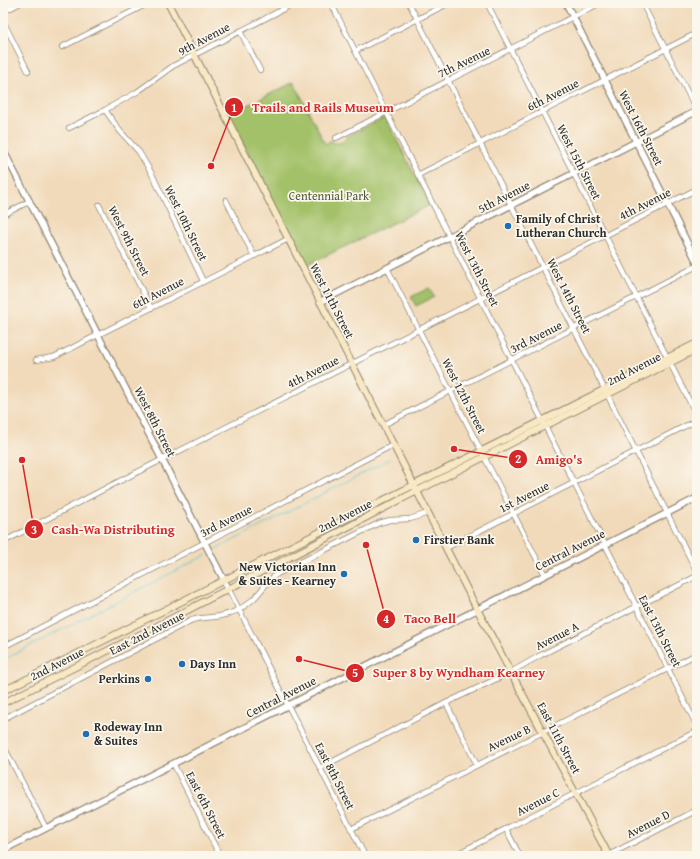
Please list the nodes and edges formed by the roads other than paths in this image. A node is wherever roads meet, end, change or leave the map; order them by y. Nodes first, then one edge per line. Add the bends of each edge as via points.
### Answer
1 (20, 3) edge
2 (149, 3) edge
3 (168, 3) edge
4 (294, 3) edge
5 (331, 3) edge
6 (409, 3) edge
7 (449, 3) edge
8 (487, 3) edge
9 (566, 3) edge
10 (600, 3) edge
11 (642, 3) edge
12 (3, 12) edge
13 (573, 17) junction
14 (417, 19) junction
15 (3, 21) edge
16 (240, 31) junction
17 (697, 33) edge
18 (62, 47) dead end
19 (665, 49) junction
20 (511, 50) junction
21 (355, 51) junction
22 (194, 55) junction
23 (260, 70) dead end
24 (28, 71) dead end
25 (448, 80) junction
26 (605, 80) junction
27 (105, 110) junction
28 (542, 111) junction
29 (697, 111) edge
30 (386, 113) junction
31 (69, 128) dead end
32 (336, 138) dead end
33 (636, 142) junction
34 (480, 143) junction
35 (4, 154) edge
36 (574, 174) junction
37 (418, 175) junction
38 (697, 189) edge
39 (226, 200) dead end
40 (30, 201) junction
41 (667, 204) junction
42 (99, 205) dead end
43 (511, 205) junction
44 (3, 215) edge
45 (605, 235) junction
46 (449, 237) junction
47 (288, 238) junction
48 (254, 256) junction
49 (697, 262) edge
50 (697, 266) edge
51 (543, 267) junction
52 (387, 268) junction
53 (203, 281) junction
54 (636, 297) junction
55 (480, 299) junction
56 (320, 302) junction
57 (151, 308) junction
58 (574, 328) junction
59 (418, 330) junction
60 (98, 334) junction
61 (697, 343) edge
62 (697, 349) edge
63 (36, 360) dead end
64 (511, 360) junction
65 (669, 360) junction
66 (352, 364) junction
67 (450, 391) junction
68 (606, 392) junction
69 (697, 416) edge
70 (697, 420) edge
71 (544, 424) junction
72 (383, 425) junction
73 (393, 445) junction
74 (636, 451) junction
75 (483, 454) junction
76 (162, 460) junction
77 (574, 483) junction
78 (414, 485) junction
79 (417, 491) junction
80 (697, 498) edge
81 (428, 513) junction
82 (667, 513) junction
83 (513, 514) junction
84 (3, 542) edge
85 (205, 543) junction
86 (605, 545) junction
87 (446, 548) junction
88 (697, 572) edge
89 (545, 575) junction
90 (697, 576) edge
91 (224, 580) junction
92 (228, 588) junction
93 (636, 607) junction
94 (238, 609) junction
95 (477, 609) junction
96 (3, 647) edge
97 (697, 654) edge
98 (668, 668) junction
99 (511, 672) junction
100 (3, 691) edge
101 (3, 703) edge
102 (446, 703) junction
103 (288, 705) junction
104 (3, 718) edge
105 (697, 726) edge
106 (697, 731) edge
107 (544, 732) junction
108 (3, 745) edge
109 (173, 763) junction
110 (477, 765) junction
111 (320, 768) junction
112 (576, 794) junction
113 (697, 810) edge
114 (46, 828) junction
115 (351, 829) junction
116 (506, 829) junction
117 (3, 850) edge
118 (220, 856) edge
119 (365, 856) edge
120 (452, 856) edge
121 (520, 856) edge
122 (608, 856) edge

1 - 12 street
2 - 18 street
3 - 22 main road, West 11th Street
4 - 16 street, 9th Avenue
5 - 21 street, West 13th Street
6 - 14 street, West 14th Street
7 - 14 street
8 - 20 street, West 15th Street
9 - 13 street, West 16th Street
10 - 13 street, 7th Avenue
11 - 19 street
13 - 20 street, 7th Avenue
13 - 26 street, West 16th Street
14 - 21 street
14 - 25 street, West 14th Street
15 - 24 street
16 - 22 street, 9th Avenue
16 - 23 street
17 - 19 street, 6th Avenue
19 - 26 street, 6th Avenue
19 - 29 street
20 - 25 street, 7th Avenue
20 - 28 street, West 15th Street
21 - 30 street, West 13th Street
22 - 27 street, 9th Avenue via 164,71
22 - 47 main road, West 11th Street
25 - 30 street, 7th Avenue
25 - 34 street, West 14th Street
26 - 28 street, 6th Avenue
26 - 33 street, West 16th Street
27 - 31 street, 9th Avenue
27 - 53 street, West 10th Street via 139,152 152,174
28 - 34 street, 6th Avenue
28 - 36 street, West 15th Street
29 - 33 street, 5th Avenue
30 - 32 street, 7th Avenue
30 - 37 street, West 13th Street
33 - 36 street, 5th Avenue
33 - 41 street, West 16th Street
34 - 37 street, 6th Avenue
34 - 43 street, West 14th Street
35 - 40 street, West 8th Street
36 - 43 street, 5th Avenue
36 - 45 street, West 15th Street
37 - 46 street, West 13th Street
38 - 41 street, 4th Avenue
39 - 48 street
40 - 44 street
40 - 60 street, West 8th Street
41 - 45 street, 4th Avenue
41 - 49 street, West 16th Street
42 - 57 street, West 9th Street
43 - 46 street, 5th Avenue
43 - 51 street, West 14th Street
45 - 51 street, 4th Avenue
45 - 54 street, West 15th Street
46 - 52 street, 5th Avenue
46 - 55 street, West 13th Street
47 - 48 street, 6th Avenue
47 - 56 main road, West 11th Street
48 - 53 street, 6th Avenue
50 - 54 street, 3rd Avenue
51 - 55 street, 4th Avenue
51 - 58 street, West 14th Street
52 - 56 street, 5th Avenue
52 - 59 street, West 12th Street
53 - 57 street, 6th Avenue
54 - 58 street, 3rd Avenue
54 - 65 street, West 15th Street
55 - 59 street, 4th Avenue
55 - 64 street, West 13th Street
56 - 66 main road, West 11th Street
57 - 60 street, 6th Avenue
58 - 64 street, 3rd Avenue
58 - 68 street, West 14th Street
59 - 66 street, 4th Avenue
59 - 67 street, West 12th Street
60 - 63 street, 6th Avenue via 54,357
60 - 76 street, West 8th Street
61 - 65 main road, 2nd Avenue
62 - 65 main road, 2nd Avenue
64 - 67 street, 3rd Avenue
64 - 71 street, West 13th Street
65 - 68 main road, 2nd Avenue
65 - 69 street, West 15th Street
66 - 72 main road, West 11th Street
66 - 76 street, 4th Avenue
67 - 72 street, 3rd Avenue
67 - 75 street, West 12th Street
68 - 71 main road, 2nd Avenue
68 - 74 street, West 14th Street
70 - 74 street, 1st Avenue
71 - 75 main road, 2nd Avenue
71 - 77 street, West 13th Street
72 - 73 main road, West 11th Street
73 - 78 main road, West 11th Street
73 - 85 street, 3rd Avenue
74 - 77 street, 1st Avenue
74 - 82 street, West 14th Street
75 - 78 main road, 2nd Avenue
75 - 79 main road, 2nd Avenue
75 - 83 street, West 12th Street
76 - 84 street, 4th Avenue
76 - 85 street, West 8th Street
77 - 83 street, 1st Avenue
77 - 86 street, West 13th Street
78 - 79 main road, West 11th Street
78 - 91 main road, 2nd Avenue
79 - 81 main road, West 11th Street
79 - 92 main road, 2nd Avenue
80 - 82 street, Central Avenue
81 - 87 main road, West 11th Street
81 - 94 street, East 2nd Avenue via 410,519 379,523 277,574 252,600
82 - 86 street, Central Avenue
82 - 88 street, West 14th Street
83 - 87 street, 1st Avenue
83 - 89 street, West 12th Street
85 - 91 street, West 8th Street
85 - 96 street, 3rd Avenue
86 - 89 street, Central Avenue
86 - 93 street, East 13th Street
87 - 95 main road, West 11th Street
89 - 95 street, Central Avenue
90 - 93 street, Avenue A
91 - 92 street, West 8th Street
91 - 100 main road, 2nd Avenue
92 - 94 street, West 8th Street
92 - 101 main road, 2nd Avenue
93 - 98 street, East 13th Street
93 - 99 street, Avenue A
94 - 103 street, West 8th Street
94 - 104 street, East 2nd Avenue via 220,616 192,620
95 - 99 main road, East 11th Street
95 - 103 street, Central Avenue
97 - 98 street, Avenue B
98 - 105 street, East 13th Street
98 - 107 street, Avenue B
99 - 102 street, Avenue A
99 - 107 main road, East 11th Street
102 - 110 street
102 - 111 street, Avenue A
103 - 109 street, Central Avenue
103 - 111 street, East 8th Street
106 - 112 street, Avenue C
107 - 110 street, Avenue B
107 - 112 main road, East 11th Street
108 - 114 street
109 - 114 street, Central Avenue
109 - 118 street, East 6th Street
110 - 115 street, Avenue B
111 - 115 street, East 8th Street
112 - 116 street, Avenue C
112 - 122 main road, East 11th Street
113 - 122 street, Avenue D
114 - 117 street, Central Avenue
115 - 119 street, East 8th Street
116 - 120 street, Avenue C
116 - 121 street

